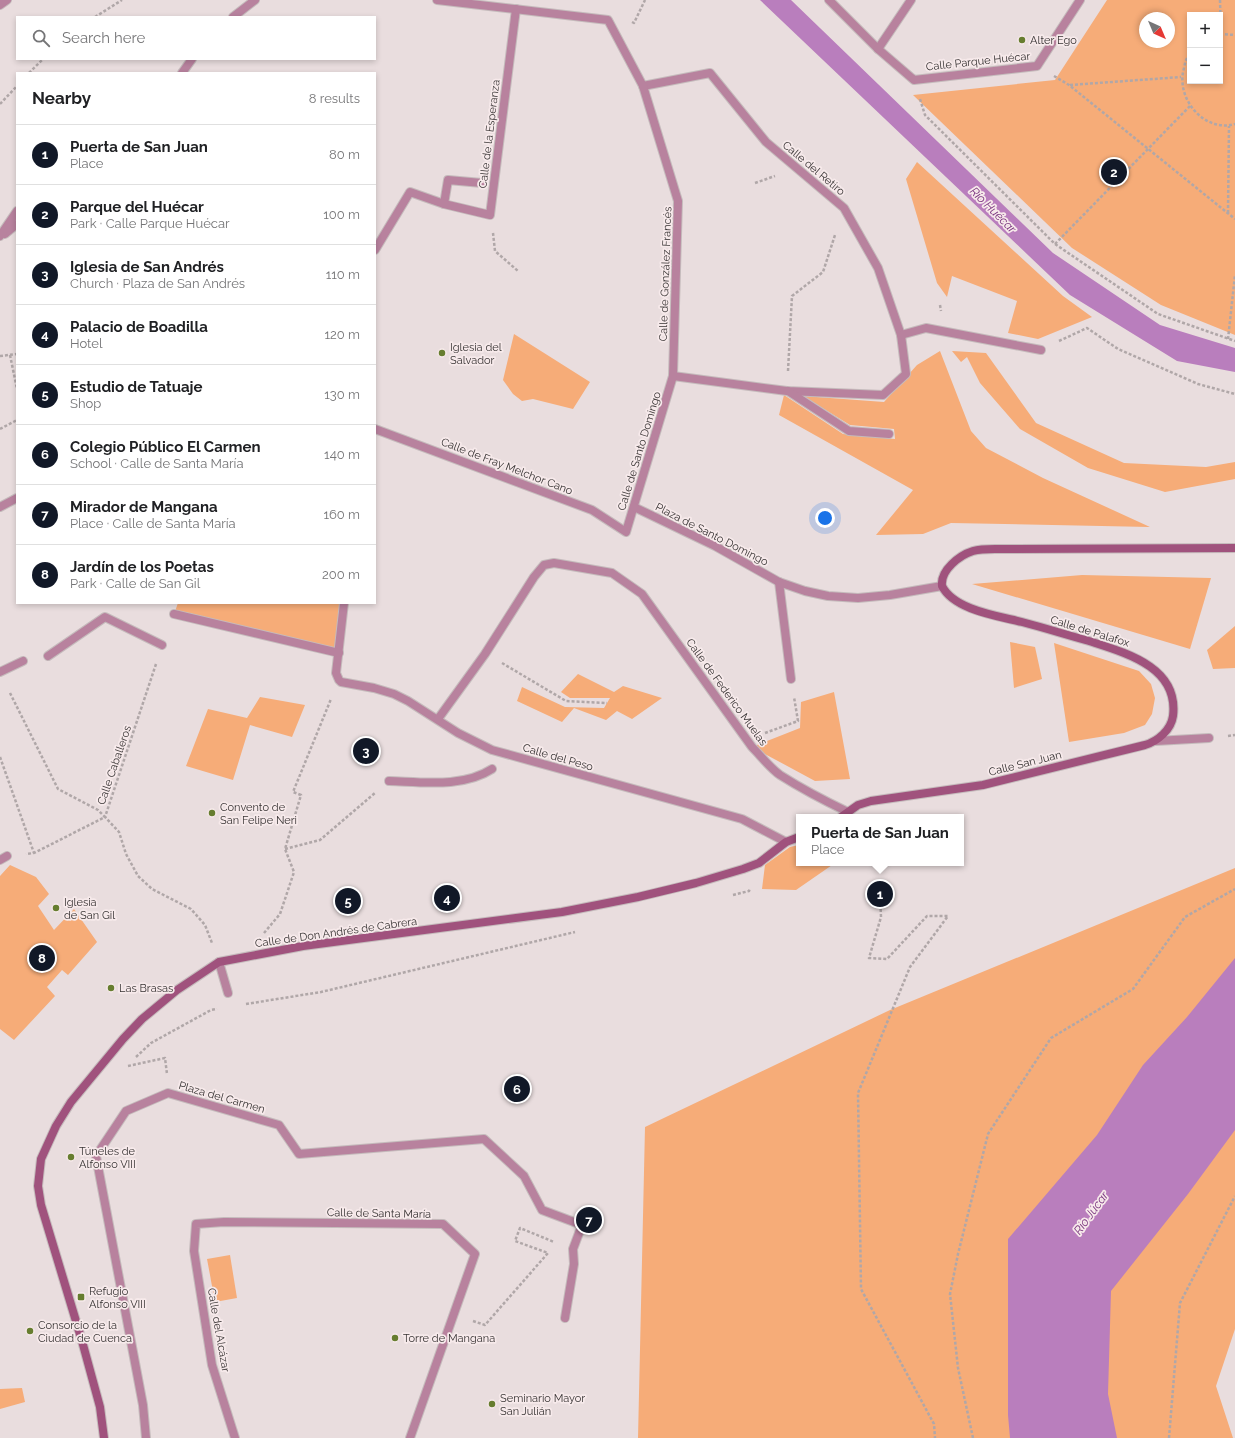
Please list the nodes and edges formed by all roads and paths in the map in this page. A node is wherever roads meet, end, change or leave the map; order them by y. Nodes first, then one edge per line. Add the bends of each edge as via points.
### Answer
1 (7, 0) edge
2 (122, 0) edge
3 (255, 0) edge
4 (437, 0) edge
5 (645, 0) edge
6 (829, 0) edge
7 (911, 0) edge
8 (1080, 0) edge
9 (1220, 0) edge
10 (0, 5) edge
11 (516, 9) junction
12 (1220, 12) edge
13 (97, 16) edge
14 (235, 16) edge
15 (634, 23) dead end
16 (1223, 34) edge
17 (1235, 35) edge
18 (878, 49) junction
19 (1187, 57) edge
20 (42, 60) edge
21 (191, 60) edge
22 (1037, 66) junction
23 (30, 72) edge
24 (183, 72) edge
25 (1181, 77) junction
26 (914, 80) junction
27 (1069, 85) junction
28 (643, 86) junction
29 (16, 87) edge
30 (0, 104) edge
31 (1190, 106) junction
32 (1235, 124) edge
33 (1229, 126) junction
34 (1148, 149) junction
35 (482, 183) dead end
36 (444, 204) junction
37 (844, 208) junction
38 (16, 213) edge
39 (1228, 213) junction
40 (490, 215) junction
41 (1235, 219) edge
42 (16, 225) edge
43 (0, 237) edge
44 (1055, 244) junction
45 (376, 248) edge
46 (518, 271) dead end
47 (1235, 275) edge
48 (901, 335) junction
49 (1228, 339) junction
50 (1235, 341) edge
51 (1041, 350) joint
52 (16, 354) edge
53 (10, 355) junction
54 (0, 356) edge
55 (673, 376) junction
56 (16, 384) edge
57 (787, 390) junction
58 (1235, 394) edge
59 (16, 421) edge
60 (0, 429) edge
61 (376, 429) edge
62 (889, 434) dead end
63 (16, 499) edge
64 (0, 507) edge
65 (634, 507) junction
66 (626, 532) joint
67 (1235, 548) edge
68 (779, 582) junction
69 (942, 586) junction
70 (344, 604) edge
71 (174, 614) dead end
72 (162, 645) joint
73 (339, 653) junction
74 (485, 654) junction
75 (48, 656) dead end
76 (493, 658) joint
77 (23, 661) dead end
78 (0, 672) edge
79 (337, 677) junction
80 (791, 679) joint
81 (10, 693) dead end
82 (607, 703) dead end
83 (438, 720) junction
84 (1209, 738) dead end
85 (747, 739) junction
86 (1156, 742) junction
87 (0, 757) edge
88 (492, 769) dead end
89 (389, 781) joint
90 (842, 814) edge
91 (845, 814) edge
92 (104, 817) junction
93 (796, 838) edge
94 (786, 842) junction
95 (285, 849) junction
96 (34, 853) junction
97 (4, 858) edge
98 (759, 863) junction
99 (1235, 889) edge
100 (880, 894) dead end
101 (725, 897) dead end
102 (578, 931) dead end
103 (244, 956) junction
104 (220, 962) junction
105 (228, 993) dead end
106 (243, 1005) dead end
107 (219, 1009) dead end
108 (151, 1043) dead end
109 (127, 1066) dead end
110 (168, 1093) junction
111 (1235, 1196) edge
112 (196, 1224) joint
113 (573, 1249) junction
114 (565, 1318) dead end
115 (485, 1325) dead end
116 (104, 1438) edge
117 (146, 1438) edge
118 (235, 1438) edge
119 (410, 1438) edge
120 (935, 1438) edge
121 (974, 1438) edge
122 (1169, 1438) edge

1 - 10 street
2 - 13 path
3 - 14 street
4 - 11 street
5 - 15 path
6 - 18 street, Calle Parque Huécar
7 - 18 street
8 - 22 street, Calle Parque Huécar
9 - 12 path
11 - 28 street, Calle de González Francés via 608,20
11 - 40 street, Calle de la Esperanza
16 - 17 path
18 - 26 street, Calle Parque Huécar
19 - 25 path
20 - 23 path
21 - 24 street
22 - 26 street, Calle Parque Huécar
22 - 27 path
25 - 27 path
25 - 31 path via 1183,92
26 - 44 path via 925,115
27 - 34 path
28 - 37 street, Calle del Retiro via 710,73 766,142
28 - 55 street, Calle de González Francés via 678,201
29 - 30 path
31 - 33 path via 1207,121
31 - 34 path
32 - 33 path
33 - 39 path
34 - 39 path
34 - 44 path
35 - 36 street, Calle de la Esperanza via 448,180
36 - 40 street
36 - 45 street via 410,192
37 - 48 street, Calle del Retiro via 878,268
37 - 57 path via 823,272 792,296
38 - 43 street
39 - 41 path
40 - 46 path via 495,251
42 - 43 street
44 - 49 path via 1158,314
47 - 49 path
48 - 51 street via 926,328
48 - 57 street, Calle del Retiro via 906,374 883,395
49 - 50 path
51 - 58 path via 1087,328 1118,349 1198,384
52 - 53 path
53 - 54 path
53 - 56 path
55 - 57 street, Calle del Retiro
55 - 65 street, Calle de Santo Domingo
57 - 62 street, Calle del Retiro via 849,431
59 - 60 path
61 - 66 street, Calle de Fray Melchor Cano via 592,510
63 - 64 street
65 - 66 street, Calle de Santo Domingo
65 - 68 street, Plaza de Santo Domingo via 690,532
67 - 69 street via 974,550 948,569 942,577
68 - 69 street via 828,596 858,598
68 - 80 street
69 - 86 street, Calle de Palafox via 956,601 978,611 1118,650 1152,668 1168,685 1174,708 1172,720
70 - 73 street
71 - 73 street
72 - 75 street via 105,617
72 - 92 path, Calle Caballeros
73 - 79 street
74 - 76 street
74 - 83 street
74 - 85 street, Calle de Federico Muelas via 514,602 544,565 554,563 612,573 642,594
76 - 82 path via 566,701
77 - 78 street
79 - 83 street, Calle del Peso via 394,694
79 - 95 path via 293,792 301,795
80 - 85 path via 798,721
81 - 92 path via 58,789 98,810
83 - 94 street, Calle del Peso via 492,750 742,819
84 - 86 street, Calle San Juan
85 - 90 street, Calle de Federico Muelas via 780,774
86 - 91 street, Calle San Juan via 983,785 871,801 858,805
87 - 96 path
88 - 89 street via 484,774 454,781
89 - 95 path via 320,840
92 - 96 path
92 - 104 path, Calle Caballeros via 119,832 126,854 138,876 152,889 191,910 205,925
93 - 94 street, Calle de Don Andrés de Cabrera
94 - 98 street, Calle de Don Andrés de Cabrera
95 - 103 path via 294,872 280,914
96 - 97 path
98 - 101 path via 749,891
98 - 103 street, Calle de Don Andrés de Cabrera via 681,887 582,908
99 - 121 path via 1185,917 1133,990 1051,1038 988,1134 950,1294 958,1368
100 - 120 path via 880,917 869,958 886,959 927,916 948,916 910,967 858,1092 862,1289 934,1424
102 - 106 path via 321,992
103 - 104 street, Calle de Don Andrés de Cabrera
104 - 105 street
104 - 116 street, Calle de Don Andrés de Cabrera via 177,990 122,1038 71,1102 41,1159 38,1186 41,1205 84,1348 100,1408
107 - 108 path via 211,1010
109 - 110 path via 165,1058
110 - 113 street, Plaza del Carmen via 279,1125 299,1154 484,1139 524,1176 542,1210 582,1225
110 - 117 street, Plaza del Carmen via 126,1111 96,1156 144,1404
111 - 122 path via 1180,1303
112 - 118 street, Calle del Alcázar via 194,1251 212,1365
112 - 119 street, Calle de Santa María via 443,1224 475,1254
113 - 114 street via 574,1264
113 - 115 path via 520,1228 515,1241 548,1253

